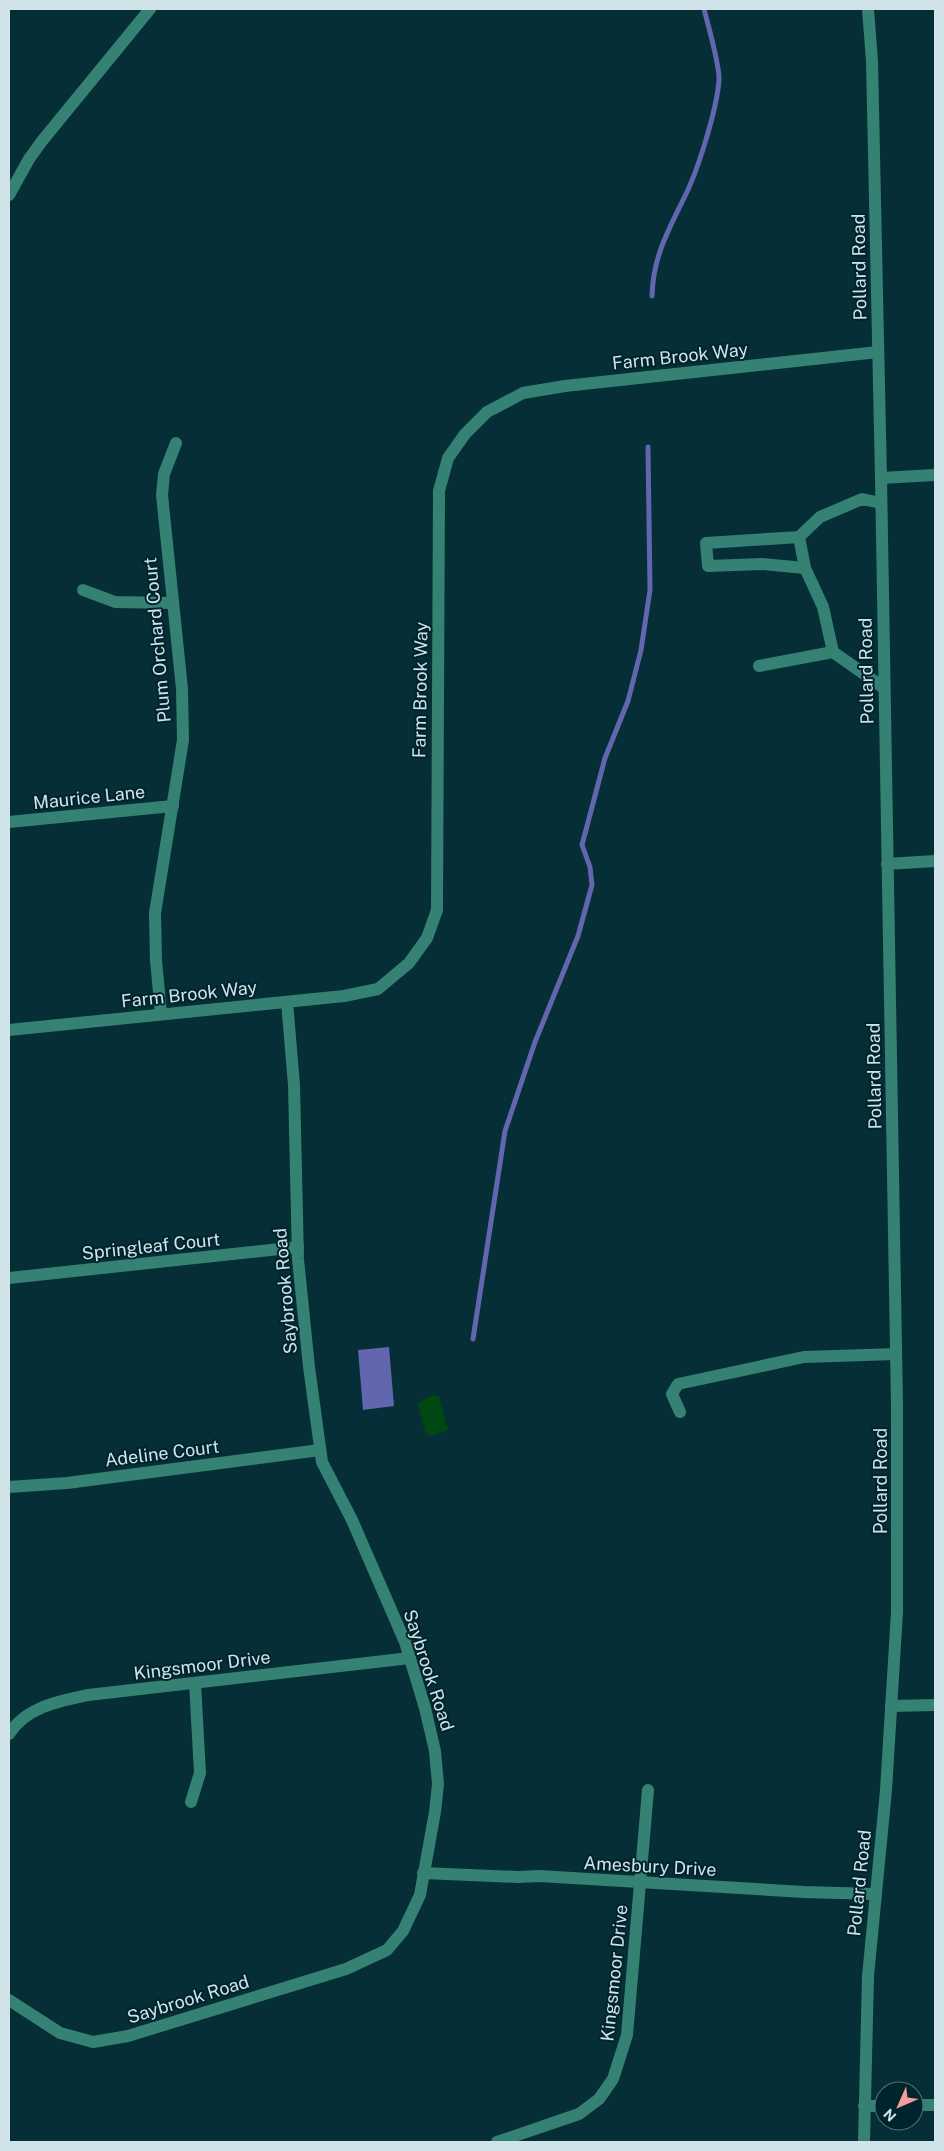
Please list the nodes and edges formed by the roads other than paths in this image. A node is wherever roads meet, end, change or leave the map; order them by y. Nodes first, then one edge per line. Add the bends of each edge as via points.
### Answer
1 (150, 9) edge
2 (868, 9) edge
3 (9, 196) edge
4 (878, 352) junction
5 (176, 443) dead end
6 (935, 475) edge
7 (881, 478) junction
8 (881, 502) junction
9 (798, 537) junction
10 (805, 568) junction
11 (83, 590) dead end
12 (173, 604) junction
13 (833, 652) junction
14 (759, 666) dead end
15 (884, 688) junction
16 (173, 806) junction
17 (9, 822) edge
18 (935, 861) edge
19 (887, 864) junction
20 (287, 1002) junction
21 (161, 1014) junction
22 (9, 1030) edge
23 (298, 1247) junction
24 (9, 1278) edge
25 (896, 1354) junction
26 (680, 1412) dead end
27 (320, 1450) junction
28 (9, 1487) edge
29 (410, 1658) junction
30 (195, 1683) junction
31 (935, 1705) edge
32 (891, 1706) junction
33 (9, 1734) edge
34 (648, 1790) dead end
35 (191, 1802) dead end
36 (423, 1873) junction
37 (641, 1882) junction
38 (876, 1894) junction
39 (9, 2000) edge
40 (864, 2106) junction
41 (874, 2106) edge
42 (497, 2142) edge
43 (864, 2142) edge

1 - 3 street via 42,141
2 - 4 street, Pollard Road
4 - 7 street, Pollard Road
4 - 20 street, Farm Brook Way via 523,393 487,412 465,434 448,458 439,491 437,910 427,938 409,963 378,989
5 - 12 street, Plum Orchard Court via 164,474 162,495
6 - 7 street
7 - 8 street, Pollard Road
8 - 9 street via 862,499 820,517
8 - 15 street, Pollard Road
9 - 10 street
9 - 10 street via 706,543 708,566 762,564
10 - 13 street via 823,607
11 - 12 street via 115,602
12 - 16 street, Plum Orchard Court via 183,724
13 - 14 street
13 - 15 street
15 - 19 street, Pollard Road
16 - 17 street, Maurice Lane
16 - 21 street, Plum Orchard Court via 156,913
18 - 19 street
19 - 25 street, Pollard Road
20 - 21 street, Farm Brook Way
20 - 23 street, Saybrook Road via 294,1086
21 - 22 street, Farm Brook Way
23 - 24 street, Springleaf Court
23 - 27 street, Saybrook Road
25 - 26 street via 804,1357 678,1384 672,1394
25 - 32 street, Pollard Road via 897,1612
27 - 28 street, Adeline Court via 67,1483
27 - 29 street, Saybrook Road via 322,1462 364,1547
29 - 30 street, Kingsmoor Drive
29 - 36 street, Saybrook Road via 426,1708 438,1784
30 - 33 street, Kingsmoor Drive via 53,1702 33,1712 14,1726
30 - 35 street via 200,1773
31 - 32 street
32 - 38 street, Pollard Road
34 - 37 street, Kingsmoor Drive
36 - 37 street, Amesbury Drive
36 - 39 street, Saybrook Road via 420,1895 403,1931 387,1950 346,1969 223,2008 128,2036 93,2042 60,2033
37 - 38 street, Amesbury Drive
37 - 42 street, Kingsmoor Drive via 627,2035 613,2079 599,2099 578,2114
38 - 40 street, Pollard Road via 868,1976
40 - 41 street
40 - 43 street, Pollard Road

